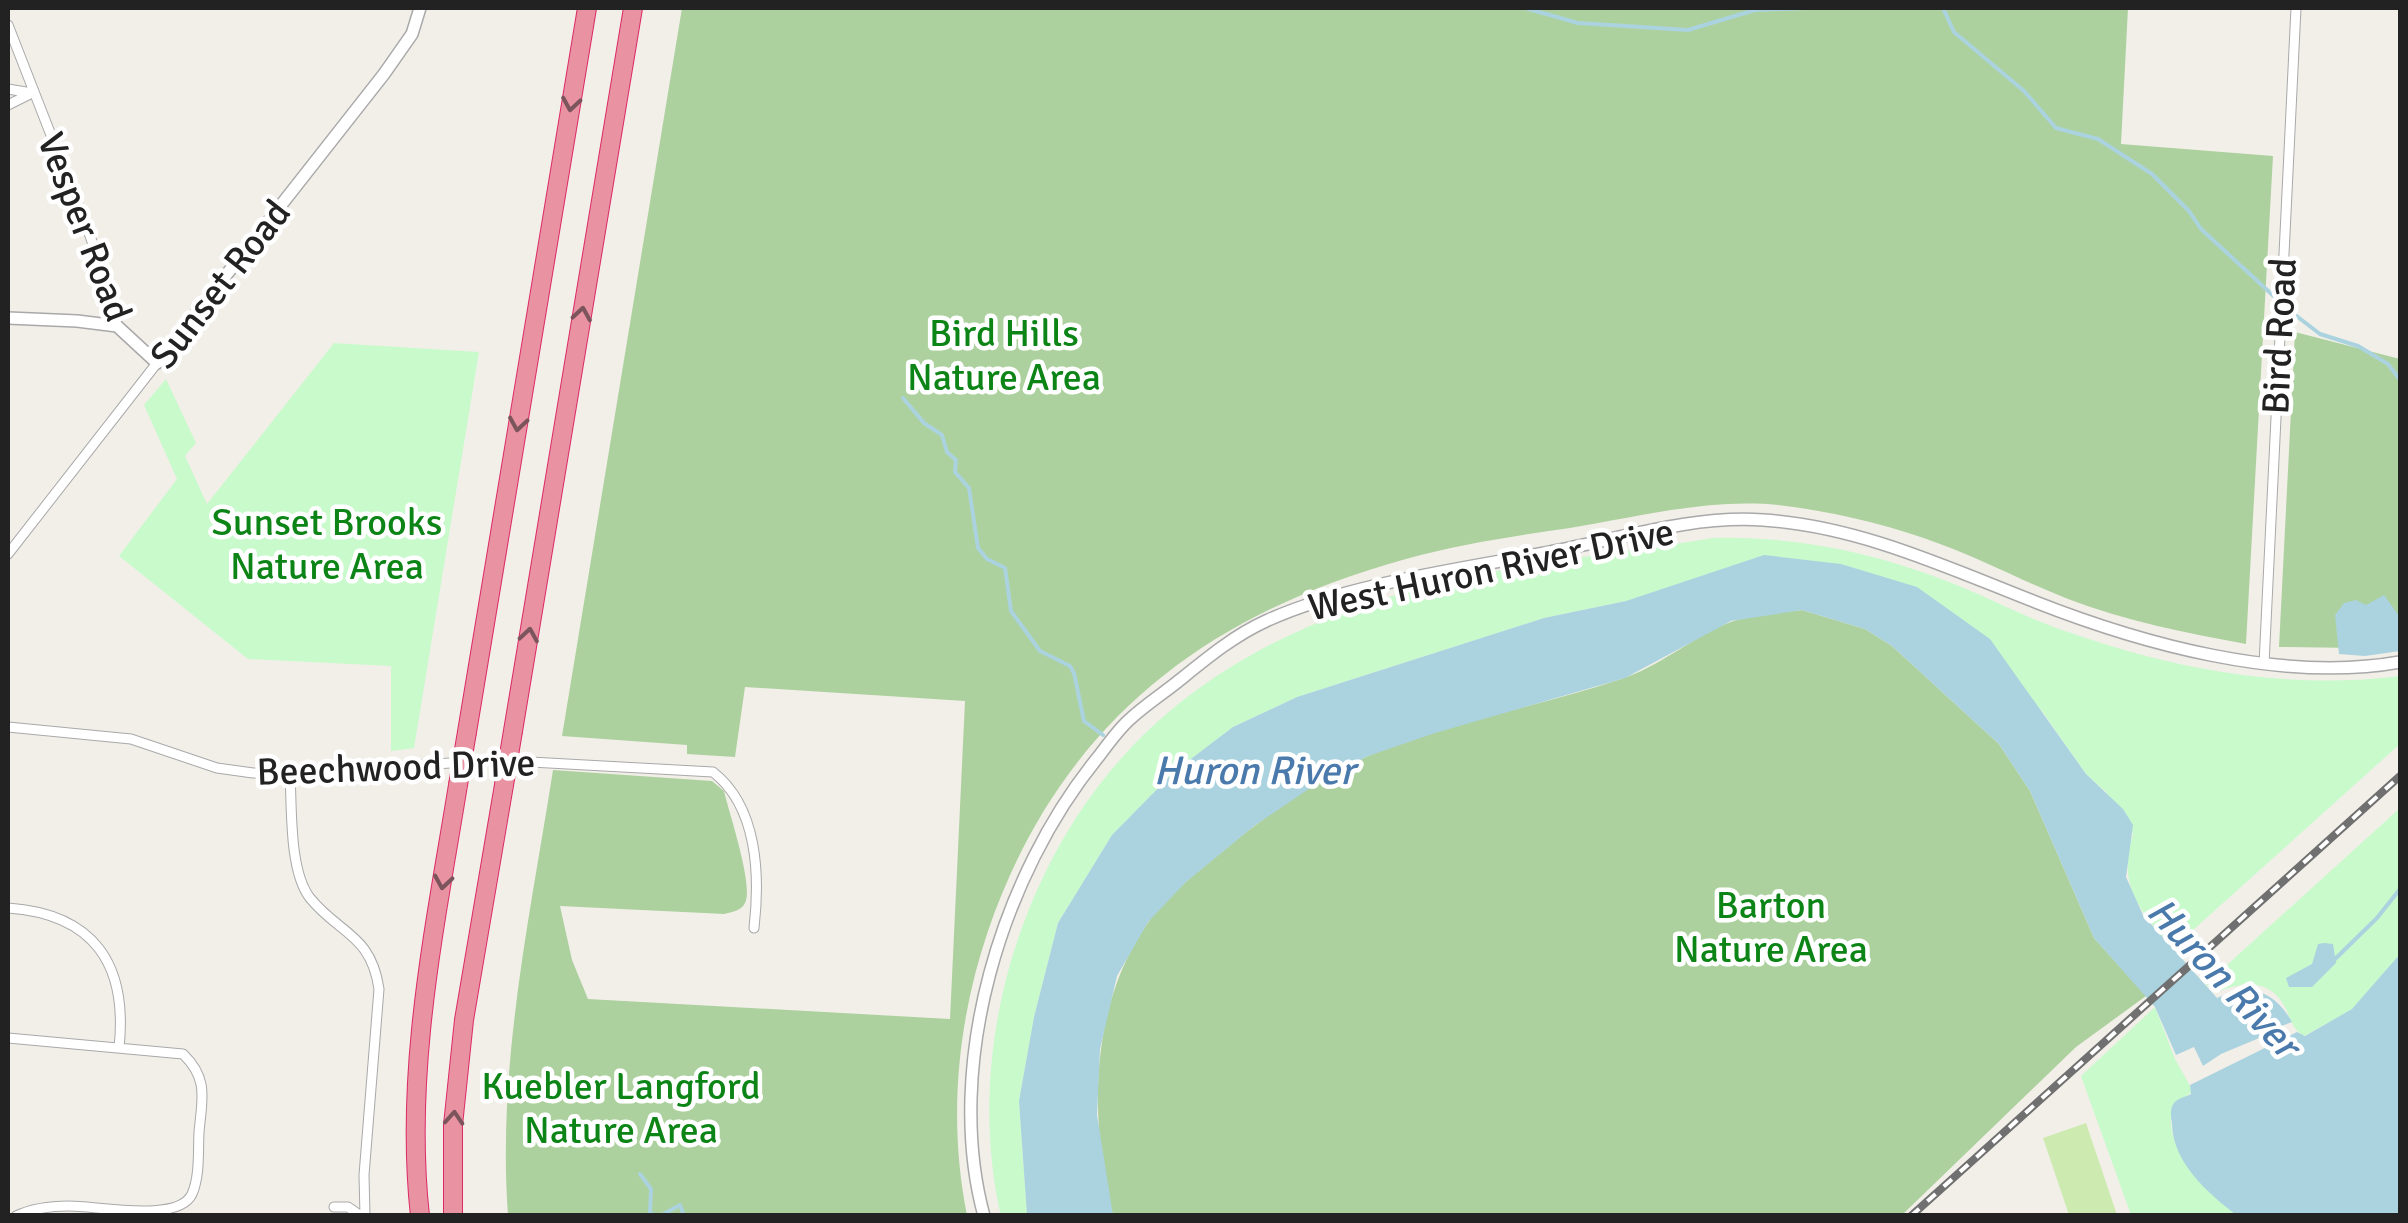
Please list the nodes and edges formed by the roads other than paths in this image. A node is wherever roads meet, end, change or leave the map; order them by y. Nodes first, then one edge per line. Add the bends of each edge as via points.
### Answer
1 (420, 8) edge
2 (587, 8) edge
3 (632, 8) edge
4 (2296, 8) edge
5 (8, 25) edge
6 (8, 89) edge
7 (32, 93) junction
8 (8, 105) edge
9 (8, 318) edge
10 (116, 326) junction
11 (157, 363) junction
12 (8, 554) edge
13 (2400, 662) edge
14 (2264, 664) junction
15 (8, 728) edge
16 (290, 774) junction
17 (8, 908) edge
18 (754, 928) dead end
19 (8, 1038) edge
20 (118, 1048) junction
21 (334, 1206) dead end
22 (16, 1216) edge
23 (363, 1216) edge
24 (420, 1216) edge
25 (453, 1216) edge
26 (984, 1216) edge

1 - 11 street, Sunset Road via 412,34 384,74
2 -> 24 highway, bridge via 427,979 414,1100
25 -> 3 highway, bridge via 453,1125 464,1020
4 - 14 street, Bird Road
5 - 7 street, Vesper Road
6 - 7 street
7 - 8 street
7 - 10 street, Vesper Road via 112,296
9 - 10 street
10 - 11 street, Vesper Road
11 - 12 street, Sunset Road
13 - 14 street, West Huron River Drive
14 - 26 street, West Huron River Drive via 2130,636 1904,550 1765,520 1688,525 1453,571 1362,590 1266,622 1211,654 1126,722 1070,793 1023,876 980,1016 971,1140
15 - 16 street, Beechwood Drive via 131,739 217,768
16 - 18 street, Beechwood Drive via 494,760 714,772 742,808 756,863
16 - 23 street via 300,881 359,942 379,989
17 - 20 street via 62,919 88,933 118,988
19 - 20 street
20 - 22 street via 183,1054 198,1068 192,1196 173,1211 70,1206
21 - 23 street

